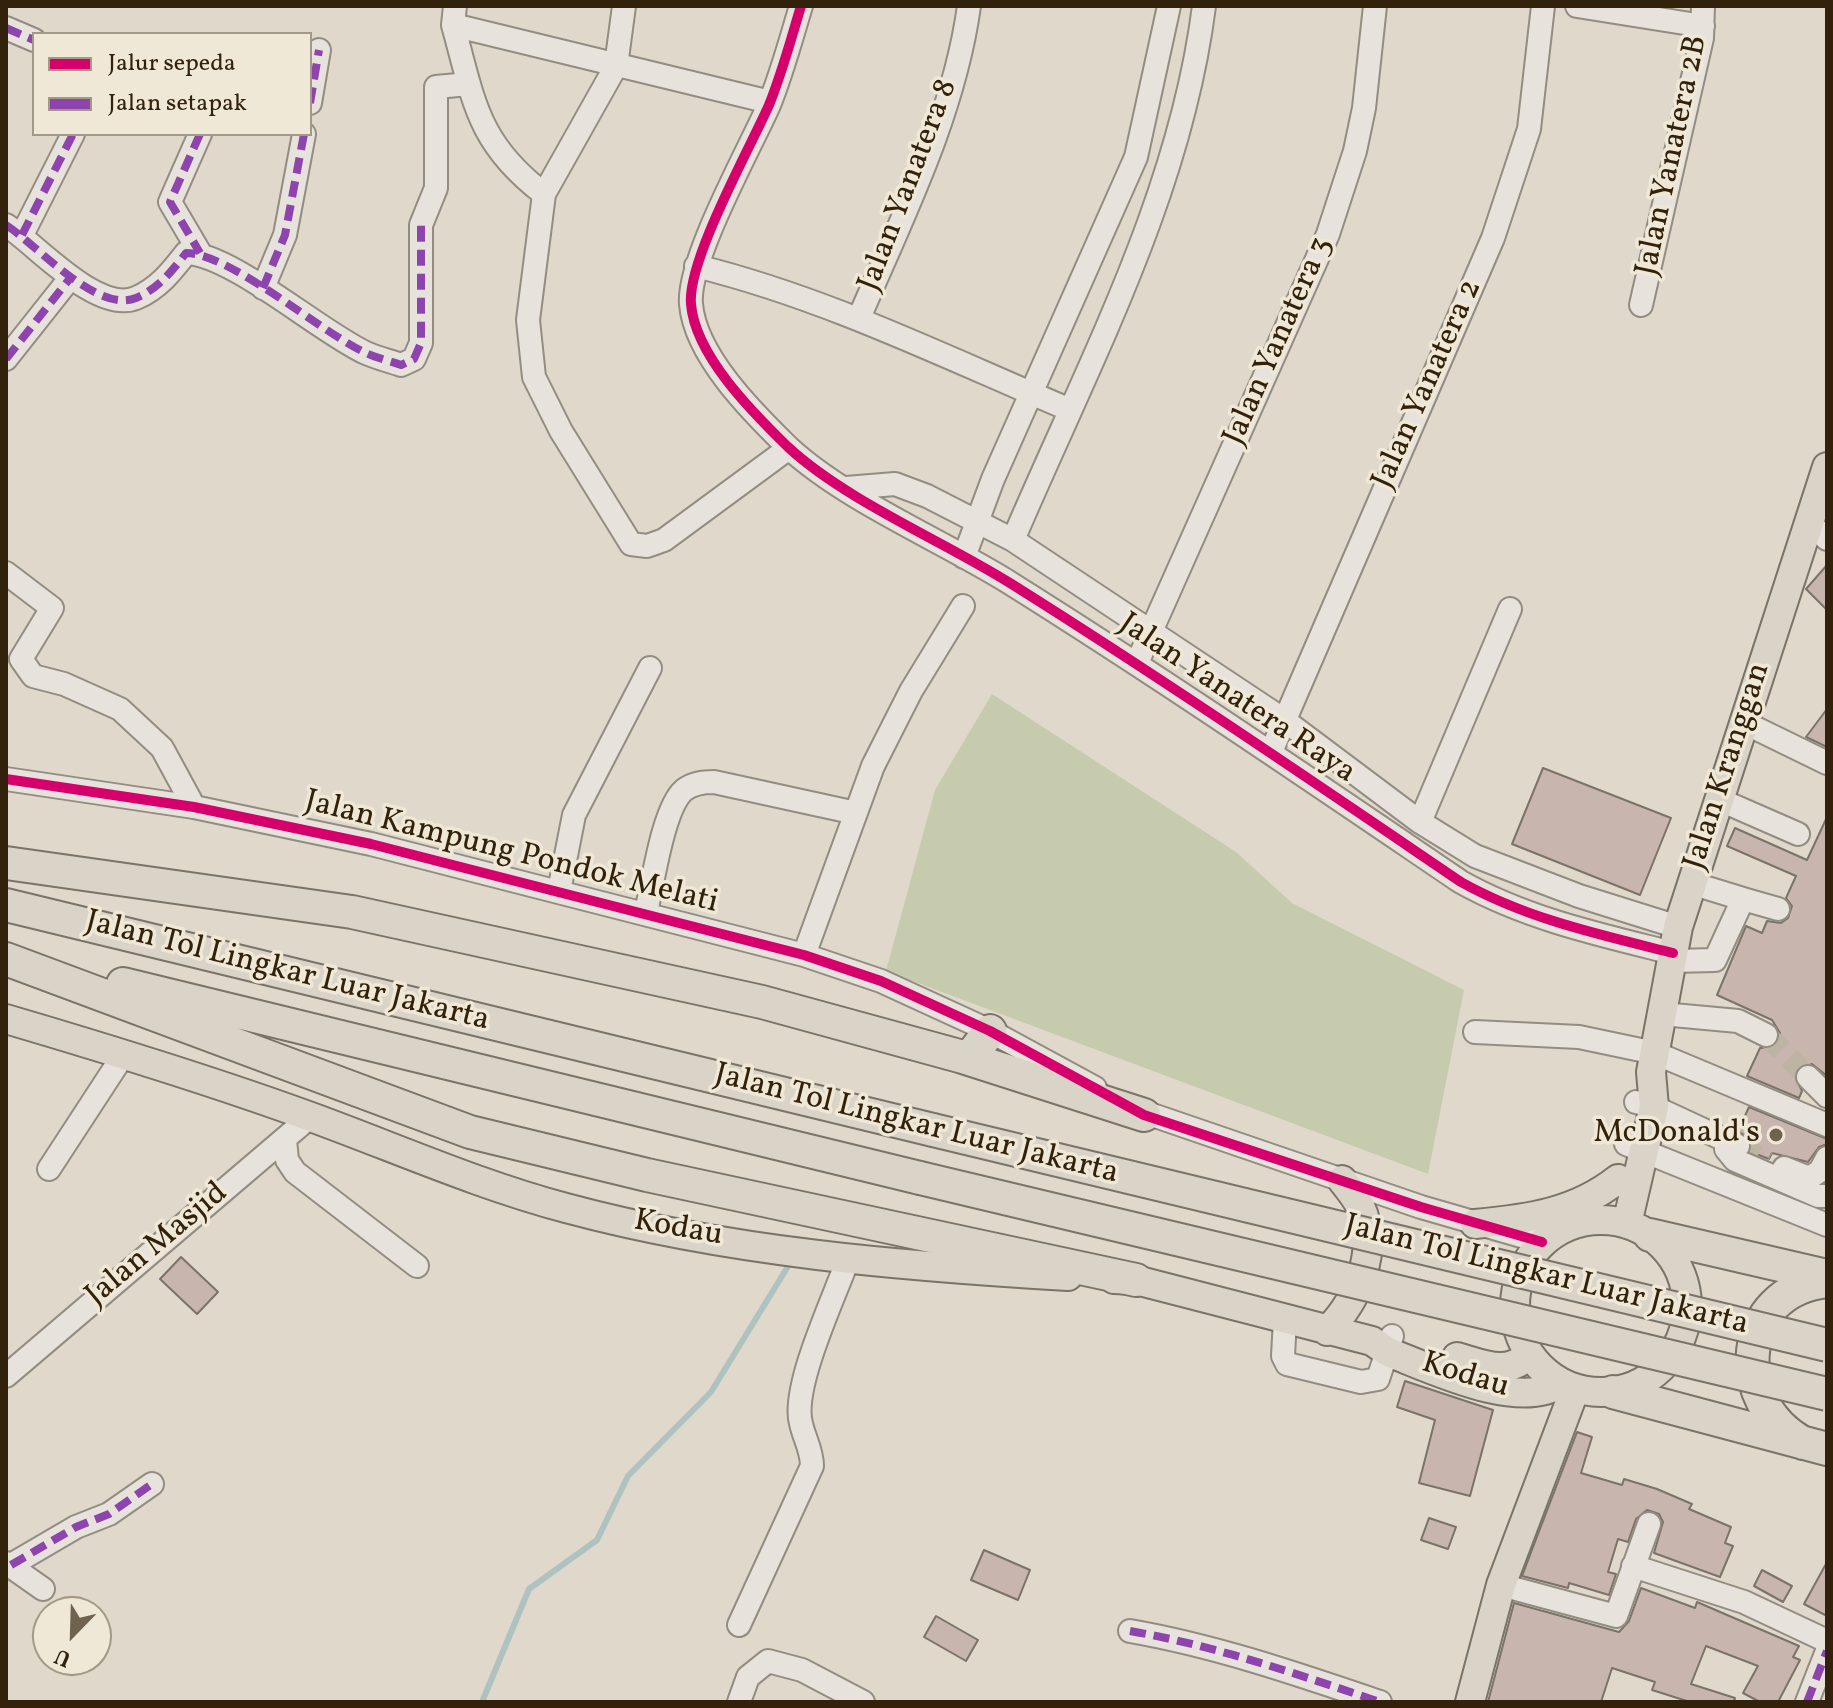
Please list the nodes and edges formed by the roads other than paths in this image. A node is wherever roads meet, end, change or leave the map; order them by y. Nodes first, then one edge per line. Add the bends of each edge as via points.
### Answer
1 (624, 6) edge
2 (801, 6) edge
3 (969, 6) edge
4 (1169, 6) edge
5 (1204, 6) edge
6 (1375, 6) edge
7 (1543, 6) edge
8 (1577, 6) edge
9 (454, 16) edge
10 (1703, 16) edge
11 (6, 28) edge
12 (32, 39) edge
13 (319, 50) dead end
14 (616, 66) junction
15 (469, 84) junction
16 (312, 91) edge
17 (770, 102) junction
18 (72, 136) edge
19 (199, 136) edge
20 (304, 136) edge
21 (544, 194) junction
22 (14, 230) edge
23 (200, 253) junction
24 (696, 266) junction
25 (71, 277) junction
26 (263, 288) junction
27 (1641, 305) dead end
28 (859, 318) junction
29 (6, 359) edge
30 (1031, 393) junction
31 (1068, 409) junction
32 (789, 448) junction
33 (1827, 467) edge
34 (846, 488) junction
35 (977, 521) junction
36 (1818, 531) edge
37 (1013, 540) junction
38 (964, 557) junction
39 (6, 573) edge
40 (963, 606) dead end
41 (1510, 609) dead end
42 (1152, 631) junction
43 (1137, 663) junction
44 (650, 668) dead end
45 (1284, 720) junction
46 (1743, 722) junction
47 (1271, 752) junction
48 (1827, 763) edge
49 (6, 779) edge
50 (1718, 799) junction
51 (194, 807) junction
52 (856, 813) junction
53 (1420, 822) junction
54 (1798, 834) dead end
55 (6, 863) edge
56 (1691, 883) junction
57 (1550, 886) junction
58 (559, 891) junction
59 (1743, 899) junction
60 (6, 905) edge
61 (1778, 909) dead end
62 (646, 912) junction
63 (1538, 915) junction
64 (1675, 947) junction
65 (804, 955) junction
66 (6, 958) edge
67 (1662, 1014) junction
68 (6, 1019) edge
69 (990, 1031) junction
70 (1475, 1032) dead end
71 (1766, 1035) tunnel mouth
72 (124, 1054) junction
73 (963, 1057) junction
74 (1653, 1063) junction
75 (1808, 1077) tunnel mouth
76 (1827, 1096) edge
77 (1645, 1104) junction
78 (1144, 1115) junction
79 (310, 1117) junction
80 (1827, 1125) edge
81 (285, 1140) junction
82 (1635, 1147) junction
83 (1827, 1158) edge
84 (1768, 1161) tunnel mouth
85 (49, 1169) dead end
86 (1618, 1179) junction
87 (1342, 1180) junction
88 (1827, 1196) edge
89 (1465, 1221) junction
90 (1827, 1225) edge
91 (1629, 1226) junction
92 (1542, 1242) junction
93 (848, 1259) junction
94 (417, 1266) dead end
95 (1827, 1279) edge
96 (1136, 1280) junction
97 (1285, 1319) junction
98 (1327, 1331) junction
99 (1391, 1345) junction
100 (1827, 1345) edge
101 (1529, 1355) junction
102 (1440, 1361) junction
103 (6, 1376) edge
104 (1647, 1380) junction
105 (1568, 1386) junction
106 (1613, 1392) junction
107 (1827, 1394) edge
108 (1684, 1411) junction
109 (1815, 1446) edge
110 (152, 1484) dead end
111 (1649, 1524) dead end
112 (9, 1564) edge
113 (1633, 1566) junction
114 (1501, 1585) junction
115 (43, 1589) dead end
116 (739, 1625) dead end
117 (1130, 1631) dead end
118 (1827, 1641) edge
119 (1827, 1651) edge
120 (739, 1702) edge
121 (863, 1702) edge
122 (1380, 1702) edge
123 (1470, 1702) edge
124 (1807, 1702) edge

1 - 14 street
2 - 17 street, Jalan Yanatera Raya
3 - 28 street, Jalan Yanatera 8 via 925,165
4 - 30 street via 1136,157
5 - 31 street via 1194,78 1168,169 1136,261
6 - 42 street, Jalan Yanatera 3 via 1364,108 1328,234
7 - 45 street, Jalan Yanatera 2 via 1529,129 1493,238
8 - 10 street
9 - 14 street
9 - 15 street
10 - 27 street, Jalan Yanatera 2B via 1672,181
11 - 12 street
13 - 16 street
14 - 17 street
14 - 21 street
15 - 21 street via 487,136 519,175
15 - 26 street via 436,87 436,188 421,225 421,343 414,359 401,365 365,353
17 - 24 street, Jalan Yanatera Raya
18 - 22 street
19 - 23 street via 170,202
20 - 26 street via 285,235
21 - 32 street via 528,320 534,377 631,544 664,540
22 - 25 street
23 - 25 street via 186,253 162,283 134,300 99,296
23 - 26 street
24 - 28 street via 760,282
24 - 32 street, Jalan Yanatera Raya via 690,299 702,345
25 - 29 street
28 - 30 street
30 - 31 street
30 - 35 street
31 - 37 street
32 - 34 street, Jalan Yanatera Raya
33 - 36 main road, Jalan Kranggan
34 - 35 street, Jalan Yanatera Raya via 895,484
34 - 38 street, Jalan Yanatera Raya
35 - 37 street, Jalan Yanatera Raya
35 - 38 street
36 - 46 main road, Jalan Kranggan
37 - 42 street, Jalan Yanatera Raya
38 - 43 street, Jalan Yanatera Raya
39 - 51 street via 52,608 21,659 33,676 120,709 162,748
40 - 52 street via 911,691
41 - 53 street
42 - 43 street, Jalan Yanatera 3
42 - 45 street, Jalan Yanatera Raya
43 - 47 street, Jalan Yanatera Raya
44 - 58 street via 574,815
45 - 47 street, Jalan Yanatera 2
45 - 53 street, Jalan Yanatera Raya
46 - 48 street
46 - 50 main road, Jalan Kranggan
47 - 63 street, Jalan Yanatera Raya via 1461,882
49 - 51 street, Jalan Kampung Pondok Melati
50 - 54 street
50 - 56 main road, Jalan Kranggan
51 - 58 street, Jalan Kampung Pondok Melati
52 - 62 street via 714,782 692,784 670,813
52 - 65 street
53 - 57 street, Jalan Yanatera Raya via 1475,856
55 - 73 highway via 352,912 762,1002
56 - 59 street
56 - 64 main road, Jalan Kranggan
57 - 63 street
57 - 64 street, Jalan Yanatera Raya
58 - 62 street, Jalan Kampung Pondok Melati
59 - 61 street
59 - 64 street via 1715,960
60 - 100 highway, Jalan Tol Lingkar Luar Jakarta, bridge
62 - 65 street, Jalan Kampung Pondok Melati
63 - 64 street, Jalan Yanatera Raya via 1573,928
64 - 67 main road, Jalan Kranggan
65 - 69 street, Jalan Kampung Pondok Melati via 881,981
66 - 96 highway via 470,1132
66 - 107 highway, Jalan Tol Lingkar Luar Jakarta, bridge
67 - 71 street via 1738,1021
67 - 74 main road, Jalan Kranggan
68 - 72 main road, Kodau
69 - 73 highway via 973,1053
69 - 78 street, Jalan Kampung Pondok Melati
70 - 74 street via 1579,1037
72 - 79 main road, Kodau
72 - 85 street
73 - 78 highway
74 - 77 main road, Jalan Kranggan
74 - 80 street
75 - 76 street
77 - 82 main road, Jalan Kranggan
77 - 88 street via 1733,1144 1726,1149 1735,1160
78 - 87 street, Jalan Kampung Pondok Melati
79 - 81 street, Jalan Masjid
79 - 93 main road, Kodau via 568,1208
81 - 94 street via 287,1160 295,1172
81 - 103 street, Jalan Masjid
82 - 86 main road, Jalan Kranggan
82 - 90 street
82 - 91 main road, Jalan Kranggan
83 - 84 street via 1809,1178
86 - 89 main road via 1597,1196 1552,1215
86 - 91 main road, Jalan Kranggan
87 - 89 street, Jalan Kampung Pondok Melati
87 - 98 main road via 1360,1206 1366,1251 1355,1295
89 - 92 street, Jalan Kampung Pondok Melati
91 - 92 main road via 1573,1224
91 - 95 highway
91 - 104 main road via 1673,1257 1688,1317 1678,1347
92 - 101 main road via 1523,1268 1514,1299 1518,1331
93 - 96 main road, Kodau
93 - 116 street via 801,1392 800,1420 812,1448 812,1466
95 - 109 highway via 1781,1301 1763,1322 1753,1349 1752,1378 1762,1405 1779,1427
96 - 97 main road, Kodau
97 - 98 main road, Kodau
97 - 99 street via 1283,1356 1294,1367 1361,1382 1378,1379
98 - 99 main road, Kodau
99 - 102 main road, Kodau
101 - 102 main road, Kodau via 1503,1369
101 - 105 main road
102 - 105 main road, Kodau via 1501,1391 1522,1394
104 - 106 main road
104 - 108 highway via 1664,1400
105 - 106 main road
105 - 114 main road
106 - 108 highway
108 - 109 highway
110 - 112 street via 109,1514
111 - 113 street
112 - 115 street
113 - 114 street via 1613,1617
113 - 118 street via 1744,1602
114 - 123 main road
117 - 122 street via 1251,1658
119 - 124 street
120 - 121 street via 748,1677 768,1661 802,1670

